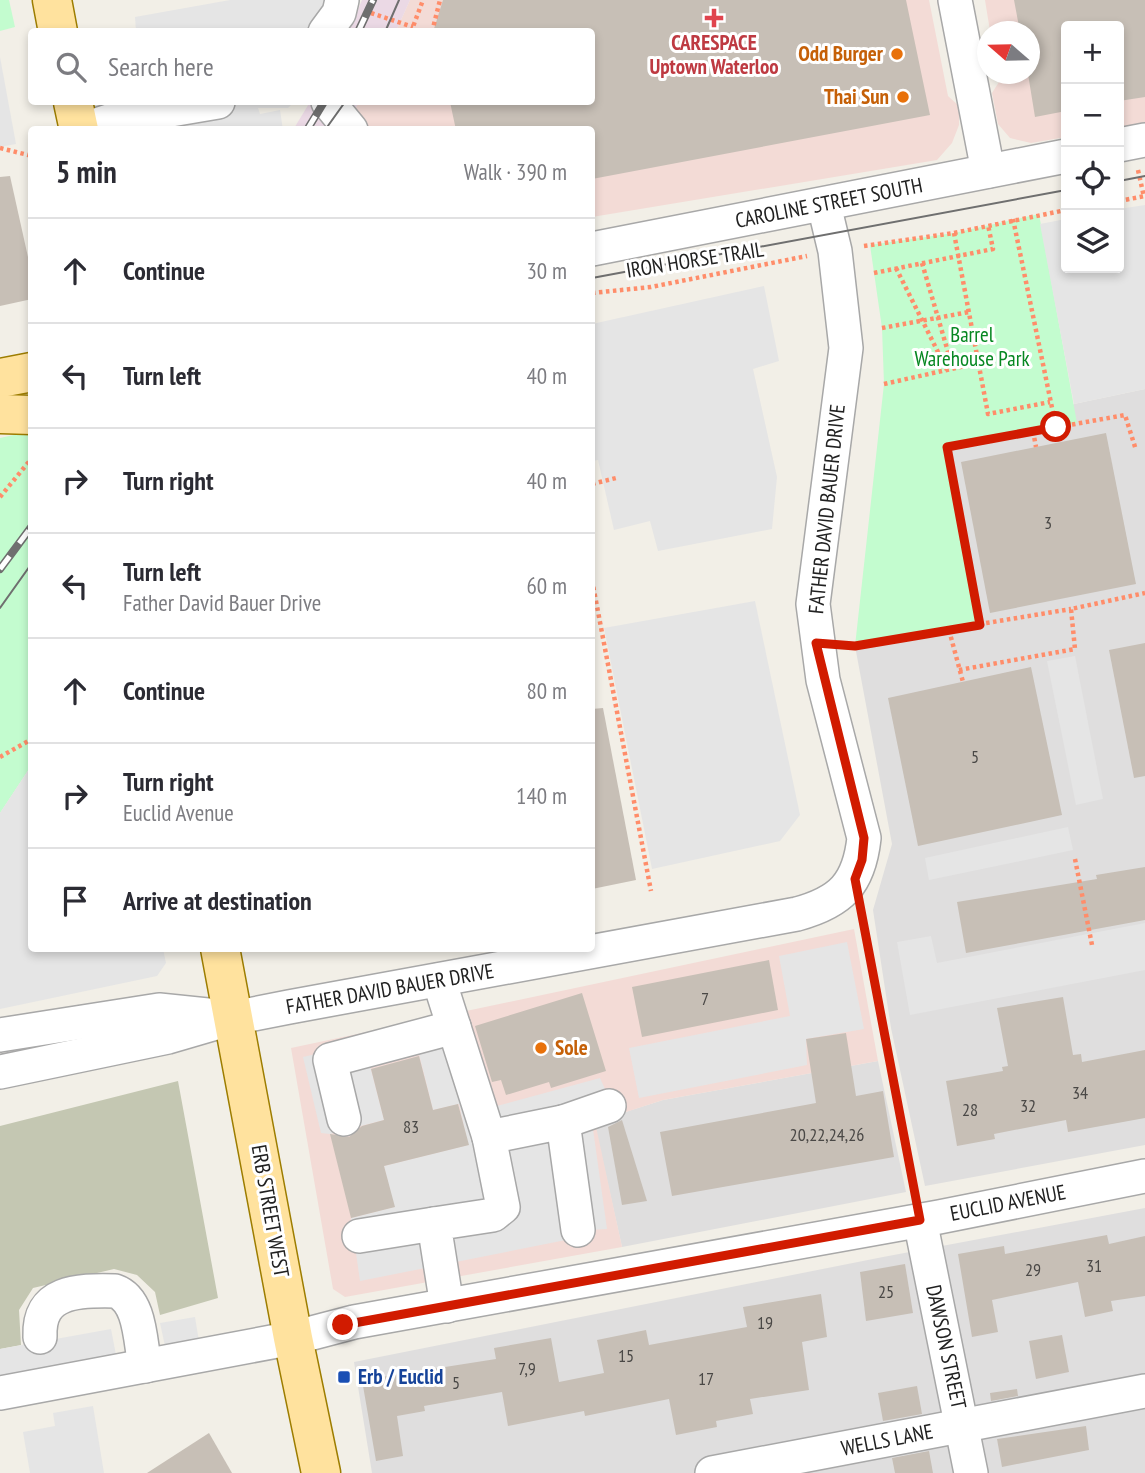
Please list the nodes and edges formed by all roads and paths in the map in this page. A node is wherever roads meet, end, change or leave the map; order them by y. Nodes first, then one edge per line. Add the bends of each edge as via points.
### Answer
1 (52, 0) edge
2 (423, 0) edge
3 (440, 0) edge
4 (956, 0) edge
5 (342, 1) edge
6 (57, 28) edge
7 (328, 28) edge
8 (410, 28) edge
9 (412, 28) edge
10 (433, 28) edge
11 (74, 105) edge
12 (200, 105) edge
13 (330, 105) edge
14 (79, 126) edge
15 (93, 126) edge
16 (348, 126) edge
17 (0, 148) edge
18 (1133, 149) edge
19 (28, 155) edge
20 (1061, 157) edge
21 (988, 171) junction
22 (1145, 197) edge
23 (1124, 200) edge
24 (824, 205) junction
25 (1061, 211) edge
26 (1013, 219) junction
27 (988, 225) junction
28 (954, 233) junction
29 (858, 247) dead end
30 (595, 248) edge
31 (958, 256) junction
32 (803, 257) dead end
33 (922, 263) junction
34 (896, 268) junction
35 (874, 273) dead end
36 (595, 293) edge
37 (969, 312) junction
38 (938, 317) junction
39 (922, 320) junction
40 (882, 328) dead end
41 (978, 363) junction
42 (953, 369) junction
43 (947, 370) junction
44 (28, 373) edge
45 (0, 378) edge
46 (884, 384) dead end
47 (1050, 402) junction
48 (0, 414) edge
49 (28, 415) edge
50 (1056, 427) junction
51 (1033, 431) junction
52 (1036, 447) dead end
53 (1136, 450) dead end
54 (28, 463) edge
55 (616, 478) dead end
56 (595, 483) edge
57 (0, 497) edge
58 (1145, 593) edge
59 (595, 596) edge
60 (1071, 609) junction
61 (980, 625) junction
62 (949, 630) junction
63 (816, 643) junction
64 (959, 670) junction
65 (962, 682) dead end
66 (28, 741) edge
67 (0, 757) edge
68 (1075, 859) dead end
69 (855, 879) junction
70 (651, 891) dead end
71 (1092, 945) dead end
72 (595, 951) edge
73 (221, 952) edge
74 (591, 952) edge
75 (439, 980) junction
76 (233, 1018) junction
77 (454, 1027) junction
78 (0, 1035) edge
79 (0, 1072) edge
80 (609, 1106) dead end
81 (344, 1119) dead end
82 (562, 1122) junction
83 (489, 1137) junction
84 (1145, 1176) edge
85 (920, 1220) junction
86 (434, 1224) junction
87 (578, 1230) dead end
88 (359, 1236) dead end
89 (447, 1306) junction
90 (40, 1337) dead end
91 (293, 1338) junction
92 (145, 1366) junction
93 (1145, 1391) edge
94 (0, 1394) edge
95 (962, 1425) junction
96 (321, 1473) edge
97 (712, 1473) edge
98 (971, 1473) edge

1 - 6 main road
2 - 9 path
3 - 10 path
4 - 21 street
5 - 7 street
5 - 8 path
11 - 14 main road
12 - 15 street
13 - 16 street
17 - 19 path
18 - 22 path
20 - 21 street, CAROLINE STREET SOUTH
21 - 24 street, CAROLINE STREET SOUTH
22 - 23 path
24 - 30 street, CAROLINE STREET SOUTH
24 - 63 street, FATHER DAVID BAUER DRIVE via 835,251 846,348 813,604
25 - 26 path
26 - 27 path
26 - 47 path
27 - 28 path
27 - 31 path via 993,249
28 - 29 path
28 - 31 path
31 - 33 path
31 - 37 path
32 - 36 path, IRON HORSE TRAIL via 652,287
33 - 34 path
33 - 38 path
34 - 35 path
34 - 39 path
37 - 38 path
37 - 41 path
38 - 39 path
38 - 42 path
39 - 40 path
39 - 43 path
41 - 42 path
41 - 47 path via 988,414
42 - 43 path
43 - 46 path
44 - 45 main road
47 - 50 path
48 - 49 main road
50 - 51 path
50 - 53 path via 1125,415
51 - 52 path
51 - 61 path via 947,447
54 - 57 path
55 - 56 path
58 - 60 path
59 - 70 path
60 - 61 path
60 - 64 path via 1075,649
61 - 62 path
62 - 63 path via 855,646
62 - 64 path
63 - 69 street, FATHER DAVID BAUER DRIVE via 864,838
64 - 65 path
66 - 67 path
68 - 71 path
69 - 72 street, FATHER DAVID BAUER DRIVE via 823,907
69 - 85 path
73 - 76 main road, ERB STREET WEST
74 - 75 street, FATHER DAVID BAUER DRIVE
75 - 76 street, FATHER DAVID BAUER DRIVE
75 - 77 street
76 - 78 street, FATHER DAVID BAUER DRIVE via 159,1010
76 - 79 street, FATHER DAVID BAUER DRIVE via 168,1037
76 - 91 main road, ERB STREET WEST
77 - 81 street via 330,1060
77 - 83 street
80 - 82 street
82 - 83 street
82 - 87 street
83 - 86 street via 503,1207 493,1215
84 - 85 street, EUCLID AVENUE
85 - 89 street, EUCLID AVENUE
85 - 95 street, DAWSON STREET
86 - 88 street
86 - 89 street
89 - 91 street, EUCLID AVENUE
90 - 92 street via 39,1319 45,1306 57,1297 115,1291 124,1294 134,1307
91 - 92 street, EUCLID AVENUE
91 - 96 main road, ERB STREET WEST
92 - 94 street, EUCLID AVENUE
93 - 95 street, WELLS LANE
95 - 97 street, WELLS LANE
95 - 98 street, DAWSON STREET

